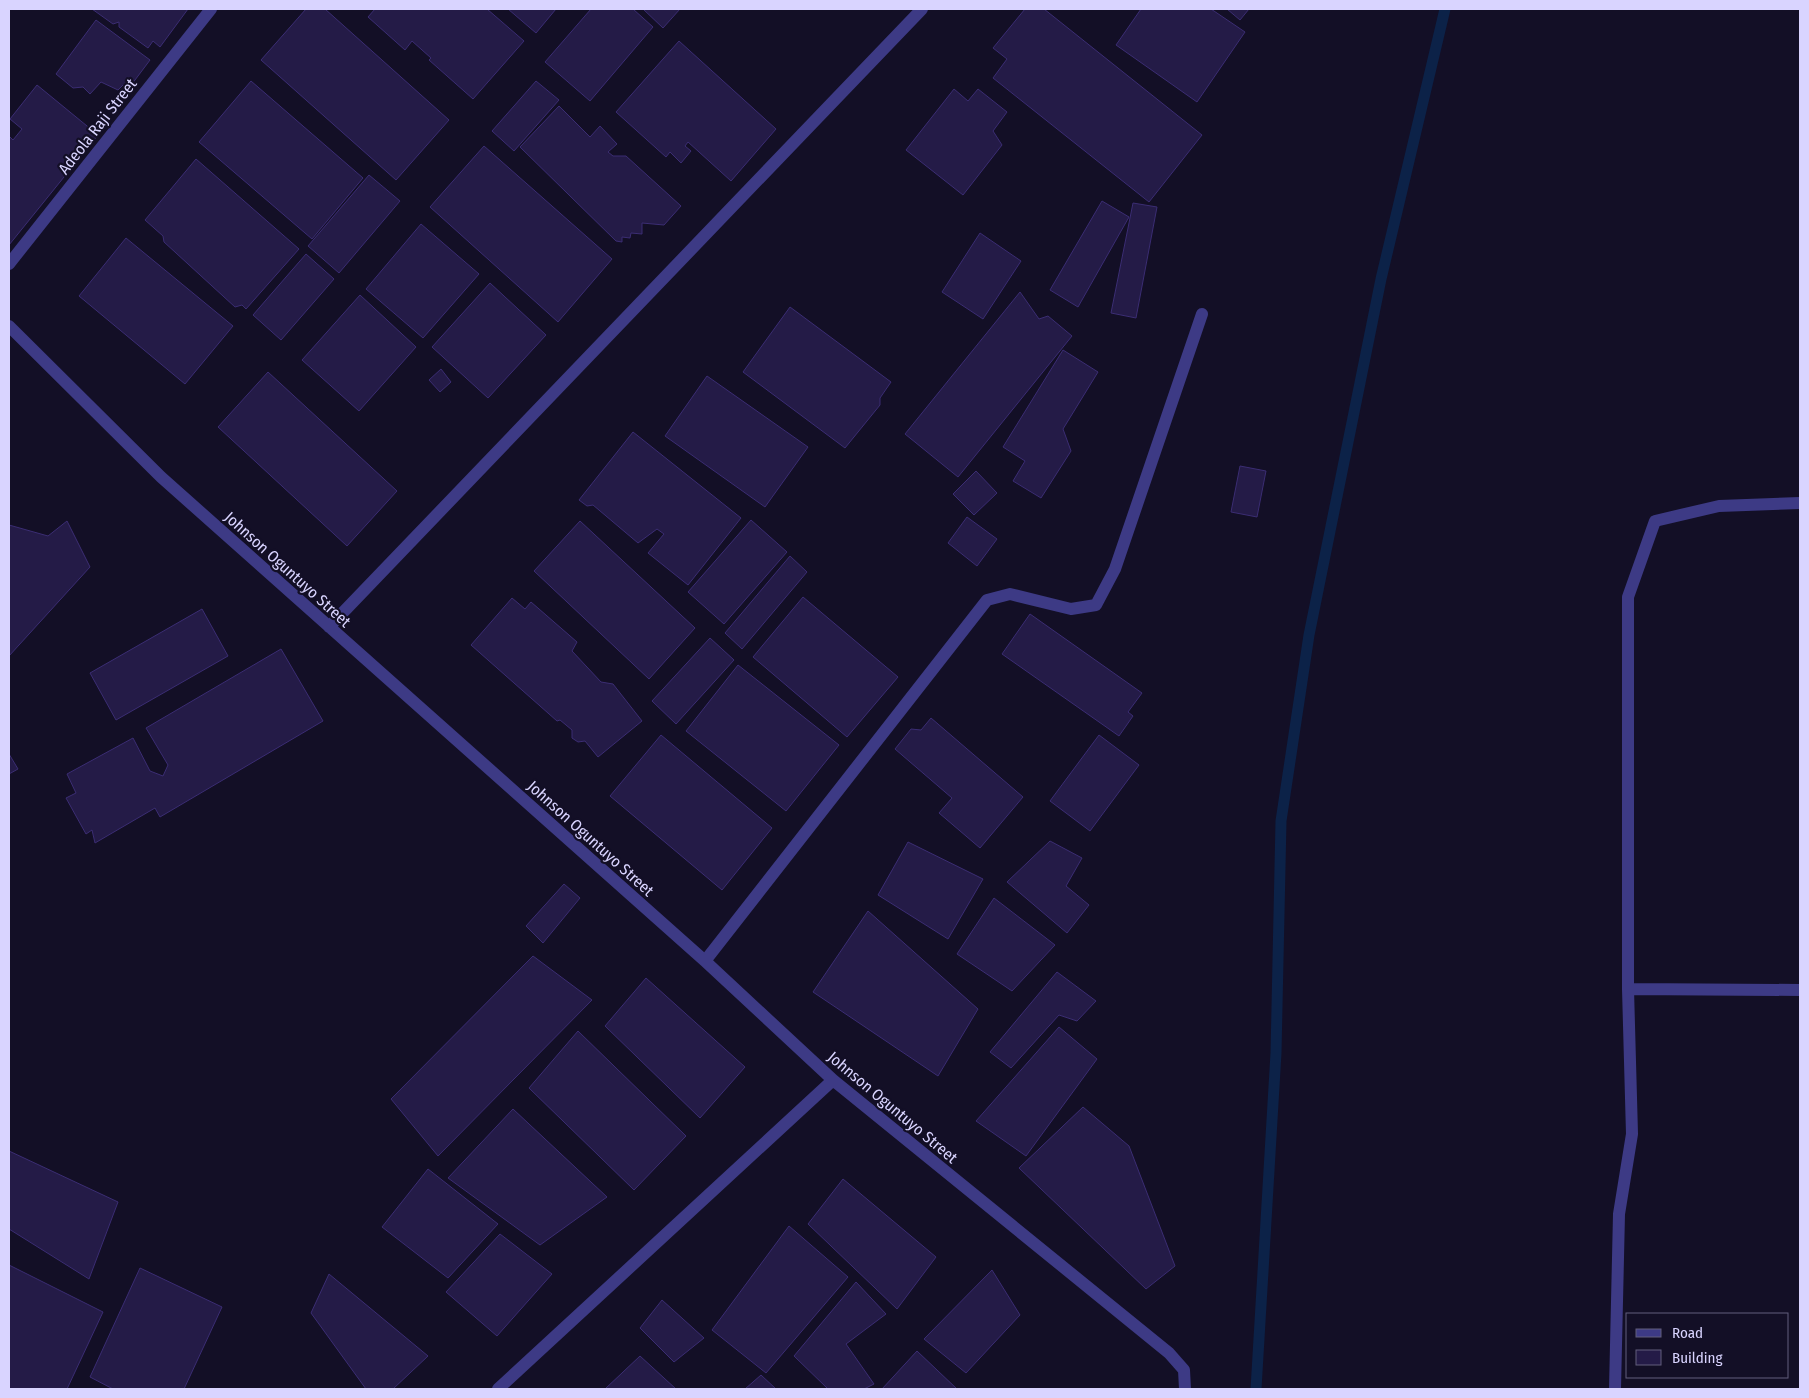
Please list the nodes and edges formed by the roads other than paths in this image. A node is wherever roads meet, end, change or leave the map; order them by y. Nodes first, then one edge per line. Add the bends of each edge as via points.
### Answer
1 (211, 9) edge
2 (922, 9) edge
3 (9, 264) edge
4 (1202, 314) dead end
5 (9, 326) edge
6 (1800, 503) edge
7 (329, 626) junction
8 (705, 961) junction
9 (1628, 989) junction
10 (1800, 990) edge
11 (833, 1080) junction
12 (498, 1389) edge
13 (1185, 1389) edge
14 (1615, 1389) edge

1 - 3 street, Adeola Raji Street
2 - 7 street
4 - 8 street via 1115,569 1096,605 1071,609 1010,594 986,600
5 - 7 street, Johnson Oguntuyo Street via 161,477
6 - 9 street via 1719,506 1655,521 1628,597
7 - 8 street, Johnson Oguntuyo Street
8 - 11 street, Johnson Oguntuyo Street
9 - 10 street
9 - 14 street via 1632,1134 1619,1214
11 - 12 street
11 - 13 street, Johnson Oguntuyo Street via 1170,1353 1184,1370

